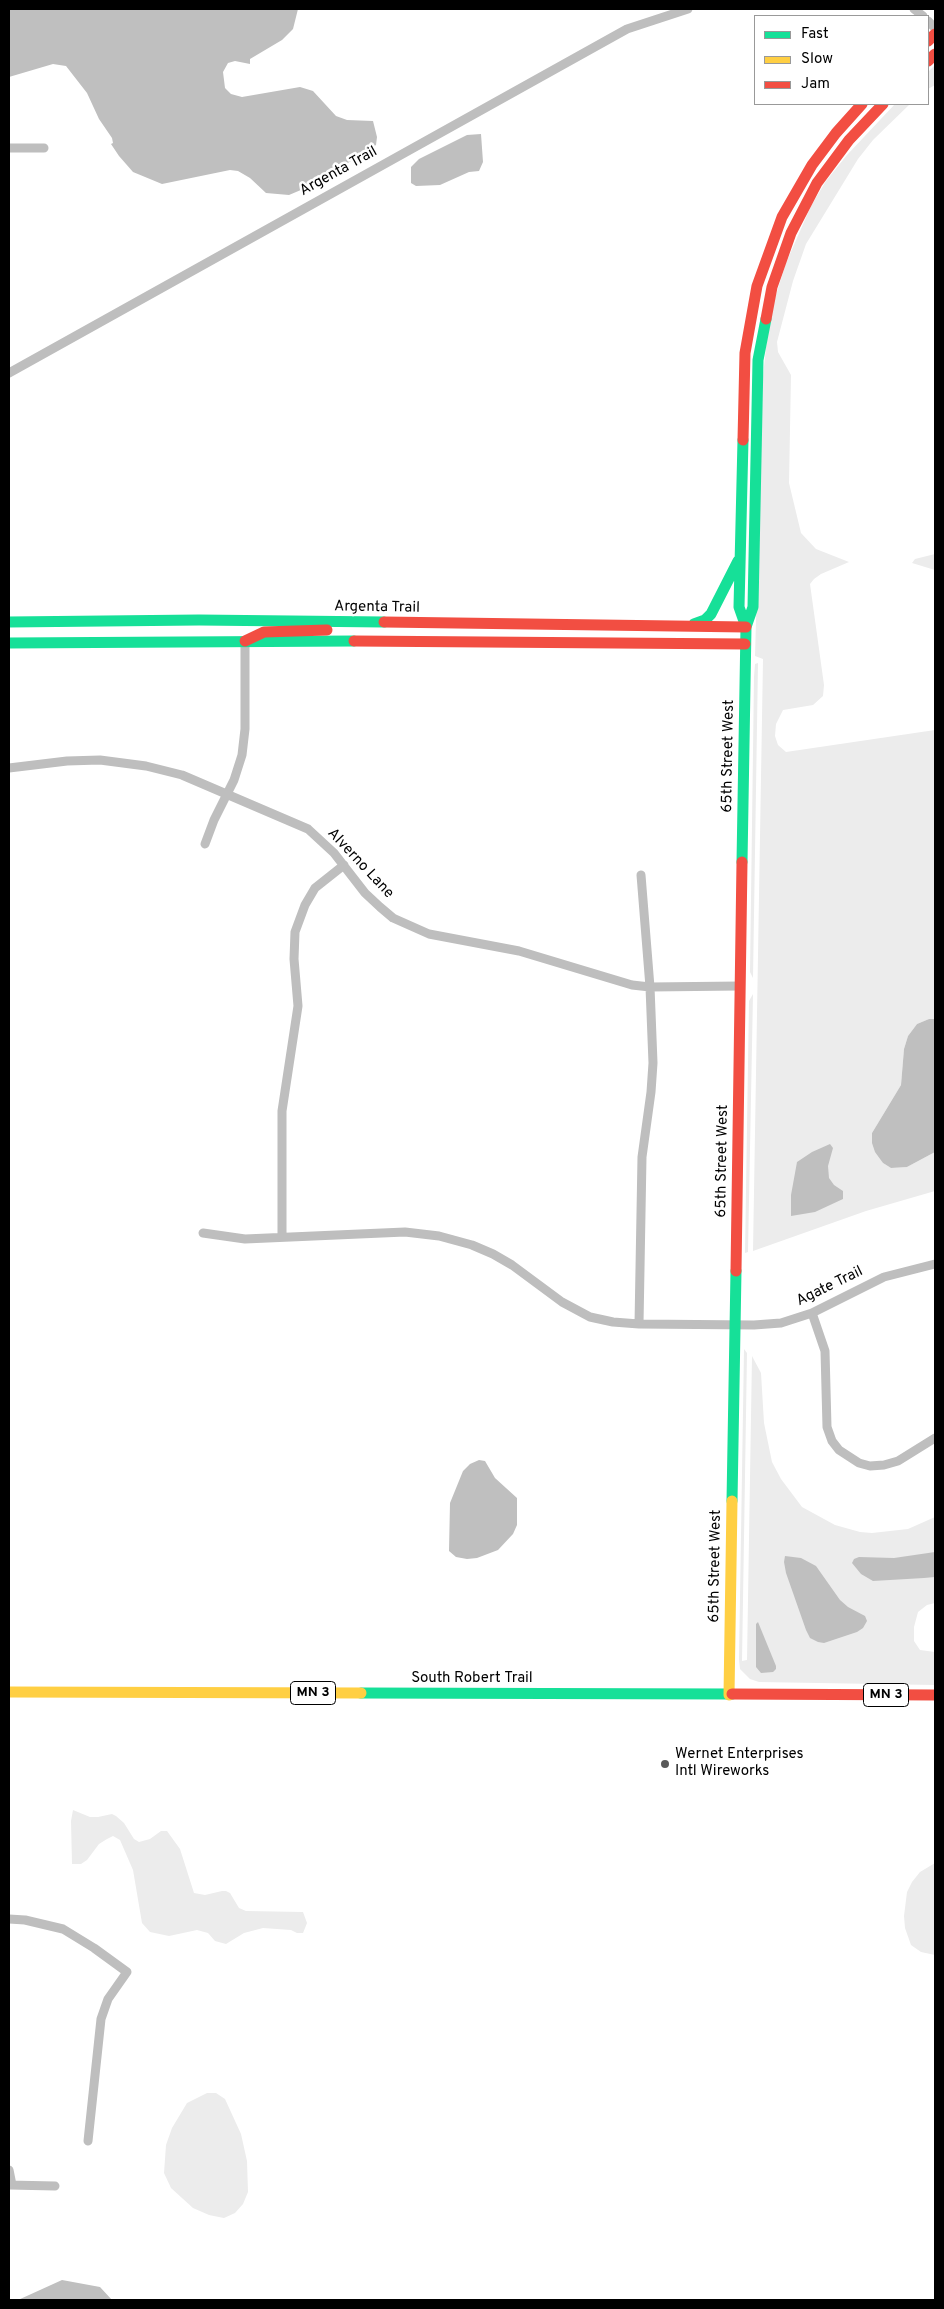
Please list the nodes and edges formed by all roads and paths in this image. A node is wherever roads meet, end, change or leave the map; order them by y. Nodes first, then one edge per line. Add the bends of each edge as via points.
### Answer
1 (688, 9) edge
2 (861, 105) edge
3 (882, 105) edge
4 (9, 148) edge
5 (44, 148) dead end
6 (9, 373) edge
7 (740, 555) junction
8 (9, 622) edge
9 (385, 623) junction
10 (686, 625) junction
11 (746, 627) junction
12 (245, 641) junction
13 (9, 642) edge
14 (745, 644) junction
15 (9, 768) edge
16 (228, 794) junction
17 (205, 844) dead end
18 (344, 865) junction
19 (641, 875) dead end
20 (650, 986) junction
21 (740, 986) junction
22 (204, 1233) dead end
23 (282, 1236) junction
24 (935, 1264) edge
25 (812, 1313) junction
26 (639, 1324) junction
27 (735, 1325) junction
28 (935, 1438) edge
29 (9, 1692) edge
30 (729, 1695) junction
31 (935, 1695) edge
32 (9, 1919) edge
33 (88, 2141) dead end
34 (9, 2170) edge
35 (10, 2185) edge
36 (55, 2186) dead end

1 - 6 street, Argenta Trail via 627,29
2 - 7 street, 65th Street West via 824,149 795,194 774,235 758,286 748,328 744,365
3 - 11 street, 65th Street West via 849,140 818,183 791,233 772,287 758,360 753,607
4 - 5 street
7 - 10 street via 711,614 701,622
7 - 11 street, 65th Street West via 739,607
8 - 9 street, Argenta Trail via 199,620
9 - 10 street, Argenta Trail
9 - 12 street via 358,629 264,632
10 - 11 street, Argenta Trail
11 - 14 street, 65th Street West
12 - 13 street
12 - 14 street
12 - 16 street via 244,742
14 - 21 street, 65th Street West
15 - 16 street, Alverno Lane via 87,760 125,763 182,775
16 - 17 street
16 - 18 street, Alverno Lane via 308,829
18 - 20 street, Alverno Lane via 365,893 393,918 429,934 519,951 604,978
18 - 23 street via 315,888 295,932 298,1006 282,1111
19 - 20 street
20 - 21 street, Alverno Lane
20 - 26 street via 653,1063 642,1157
21 - 27 street, 65th Street West
22 - 23 street, Agate Trail via 245,1239
23 - 26 street, Agate Trail via 405,1232 454,1240 493,1254 584,1314 607,1322
24 - 25 street, Agate Trail via 877,1279
25 - 27 street, Agate Trail via 777,1324
25 - 28 street via 826,1358 827,1427 839,1450 858,1463 884,1465
26 - 27 street, Agate Trail
27 - 30 street, 65th Street West
29 - 30 street, South Robert Trail / MN 3
30 - 31 street, South Robert Trail / MN 3
32 - 33 street via 63,1930 126,1972 108,2000 101,2019
34 - 35 street
35 - 36 street

